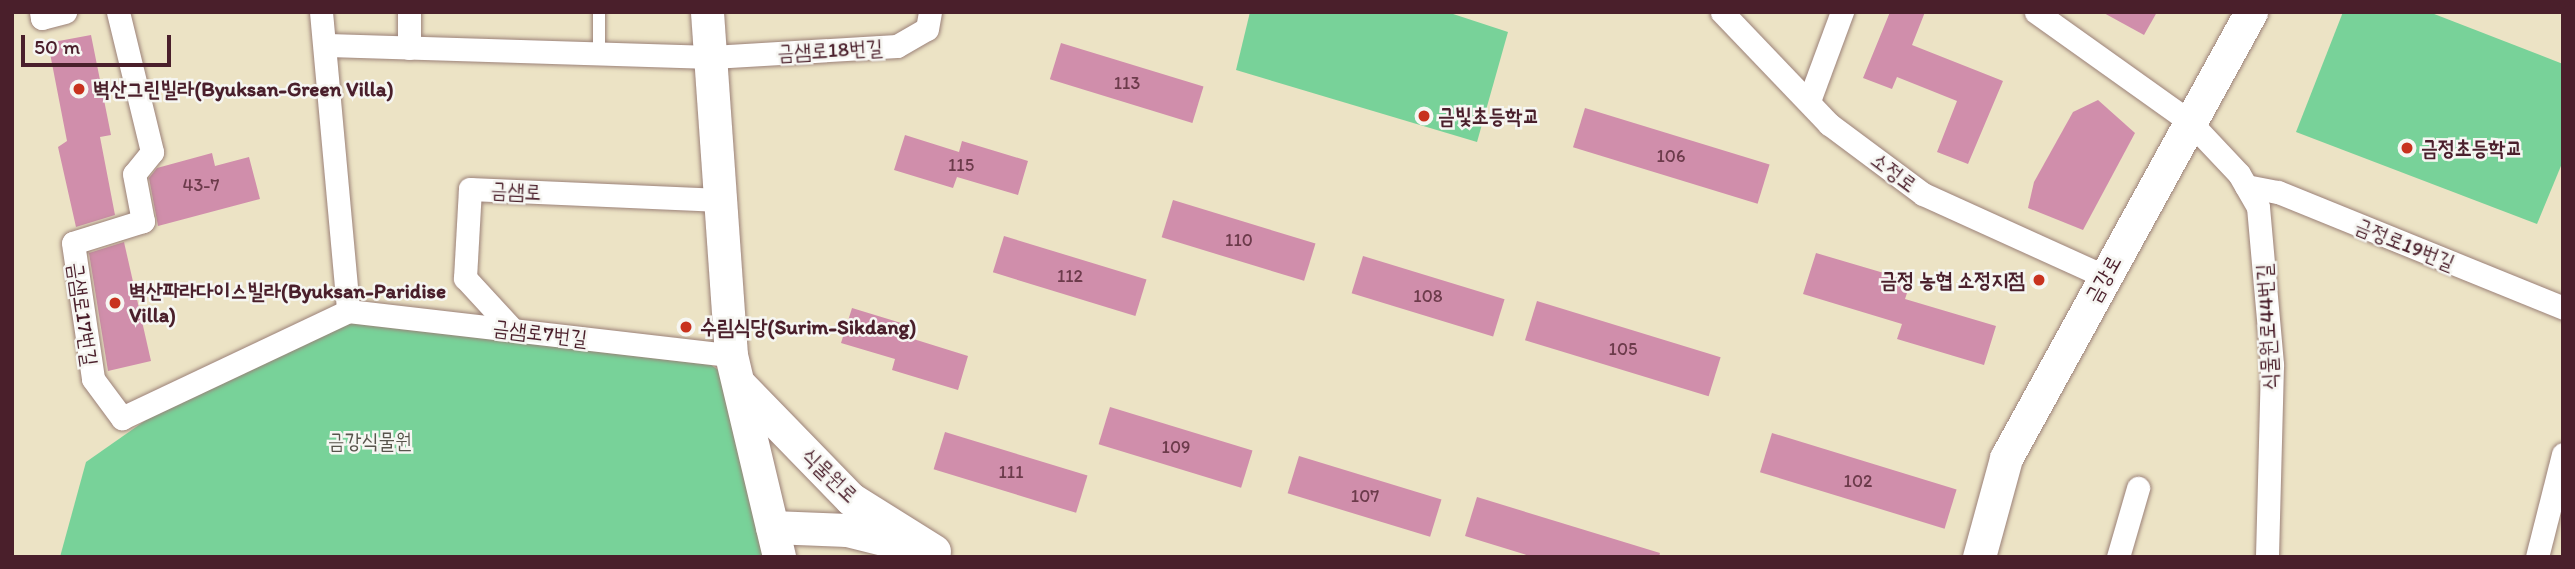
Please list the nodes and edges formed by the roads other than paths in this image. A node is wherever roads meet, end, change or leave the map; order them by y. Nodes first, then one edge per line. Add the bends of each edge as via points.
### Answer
1 (41, 12) edge
2 (65, 12) edge
3 (118, 12) edge
4 (321, 12) edge
5 (409, 12) edge
6 (600, 12) edge
7 (707, 12) edge
8 (930, 12) edge
9 (1722, 12) edge
10 (1842, 12) edge
11 (2036, 12) edge
12 (2251, 12) edge
13 (328, 46) junction
14 (409, 48) junction
15 (600, 53) junction
16 (712, 57) junction
17 (1809, 101) junction
18 (2190, 122) junction
19 (2246, 186) junction
20 (721, 200) junction
21 (2104, 276) junction
22 (2563, 308) edge
23 (348, 311) junction
24 (513, 330) junction
25 (735, 370) junction
26 (2563, 454) edge
27 (2138, 488) dead end
28 (775, 542) edge
29 (944, 554) edge
30 (1979, 557) edge
31 (2118, 557) edge
32 (2267, 557) edge
33 (2537, 557) edge

1 - 2 street via 42,18
3 - 23 street, 금샘로17번길 via 152,152 134,174 143,221 73,243 93,379 122,418
4 - 13 street
5 - 14 street
6 - 15 lane
7 - 16 main road
8 - 16 street, 금샘로18번길 via 927,29 897,46
9 - 17 street, 소정로
10 - 17 street
11 - 18 street, 식물원로44번길
12 - 18 main road, 금강로
13 - 14 street
13 - 23 street
14 - 15 street
15 - 16 street
16 - 20 main road
17 - 21 street, 소정로 via 1829,124 1923,194
18 - 19 street, 식물원로44번길
18 - 21 main road, 금강로
19 - 22 street, 금정로19번길 via 2278,192
19 - 32 street, 식물원로44번길 via 2258,207 2272,365
20 - 24 street, 금샘로 via 470,189 465,278
20 - 25 main road
21 - 30 main road, 금강로 via 2006,457
23 - 24 street, 금샘로7번길
24 - 25 street, 금샘로7번길
25 - 28 main road
25 - 29 main road, 식물원로 via 851,499
26 - 33 street
27 - 31 street
28 - 29 main road, 식물원로 via 846,530

